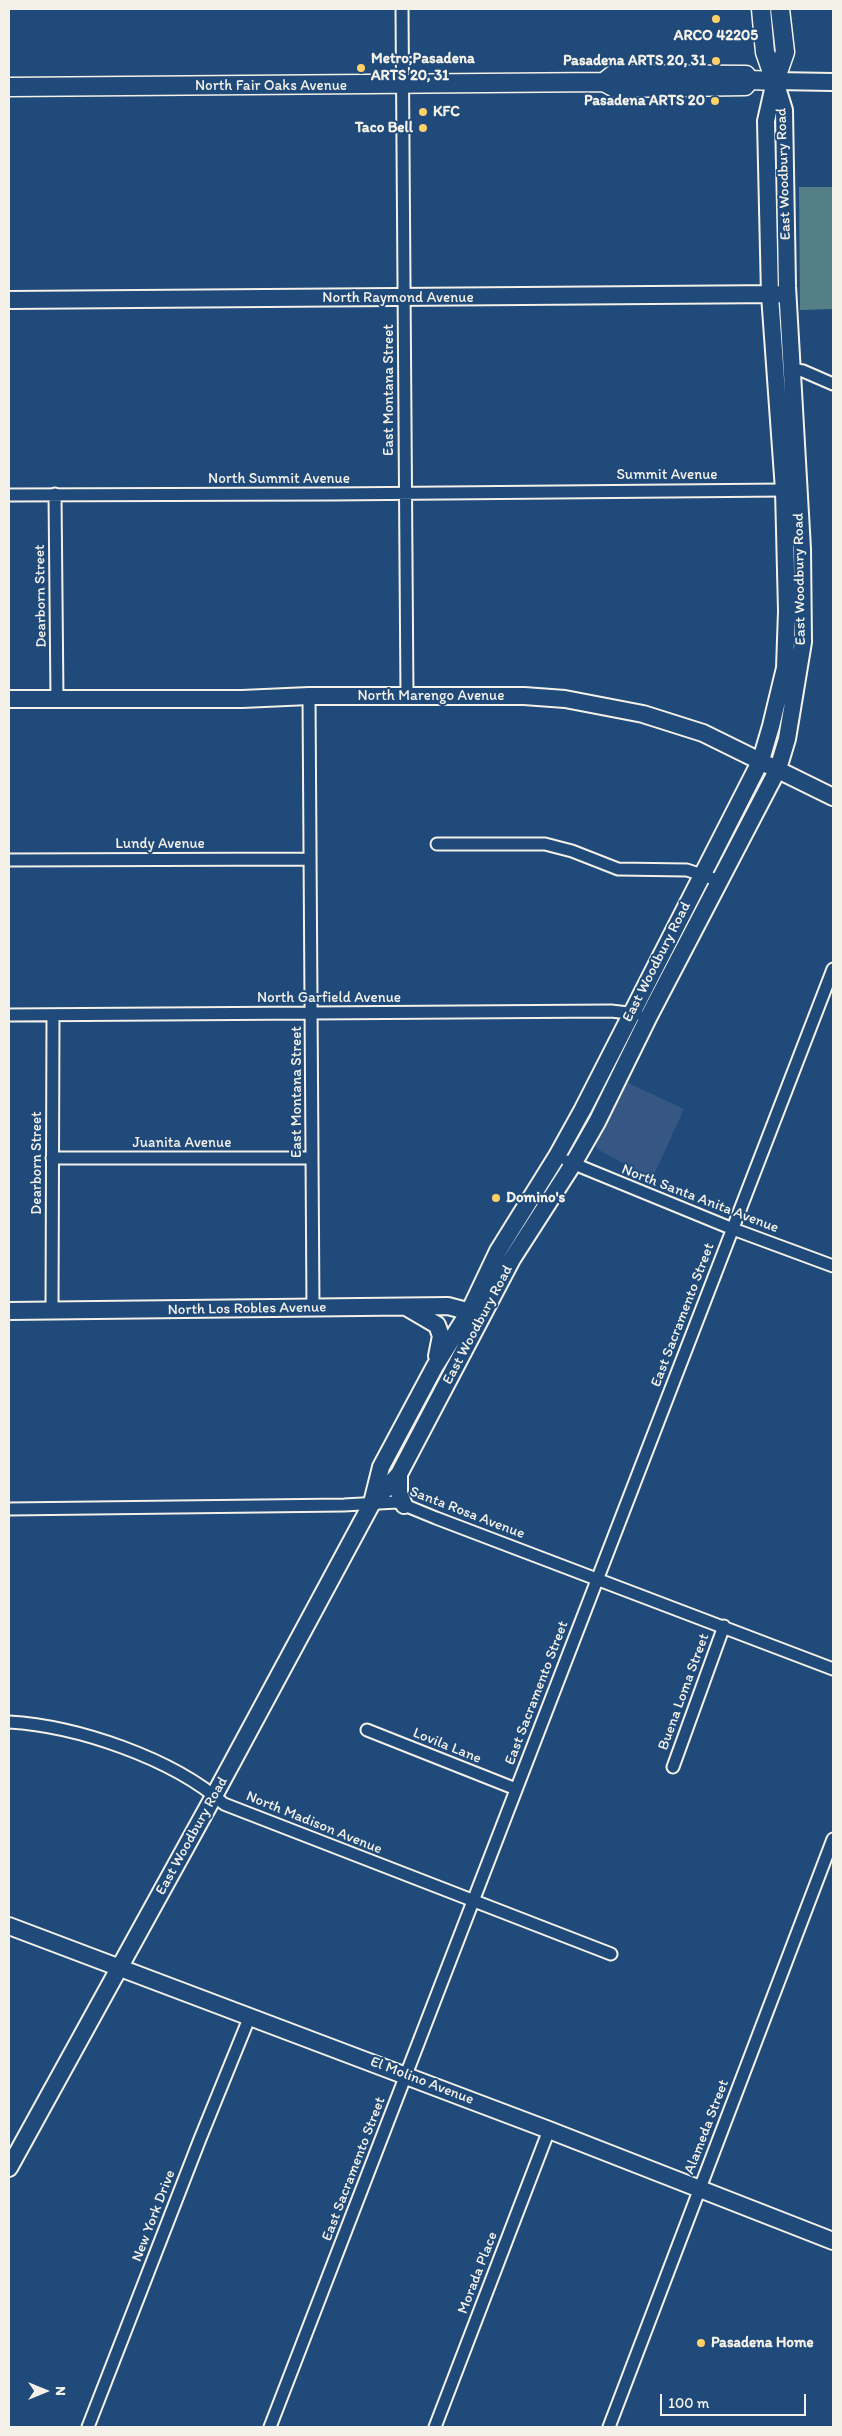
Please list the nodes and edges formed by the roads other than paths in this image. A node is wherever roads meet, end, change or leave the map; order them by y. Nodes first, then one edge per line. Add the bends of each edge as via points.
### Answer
1 (402, 9) edge
2 (761, 9) edge
3 (780, 9) edge
4 (775, 81) junction
5 (833, 82) edge
6 (402, 85) junction
7 (9, 87) edge
8 (787, 294) junction
9 (770, 295) junction
10 (404, 297) junction
11 (9, 300) edge
12 (791, 369) junction
13 (833, 384) edge
14 (784, 490) junction
15 (550, 491) joint
16 (55, 494) junction
17 (405, 494) junction
18 (9, 495) edge
19 (309, 696) junction
20 (406, 696) junction
21 (9, 699) edge
22 (57, 699) junction
23 (761, 760) junction
24 (778, 769) junction
25 (833, 797) edge
26 (437, 844) dead end
27 (310, 859) junction
28 (9, 860) edge
29 (702, 876) junction
30 (720, 881) junction
31 (833, 969) edge
32 (312, 1013) junction
33 (631, 1014) junction
34 (9, 1015) edge
35 (53, 1015) junction
36 (649, 1016) junction
37 (558, 1156) junction
38 (52, 1158) junction
39 (312, 1158) junction
40 (574, 1164) junction
41 (516, 1220) junction
42 (531, 1228) junction
43 (733, 1228) junction
44 (833, 1266) edge
45 (406, 1307) junction
46 (313, 1308) junction
47 (9, 1311) edge
48 (52, 1311) junction
49 (476, 1313) junction
50 (435, 1366) junction
51 (398, 1474) junction
52 (372, 1503) junction
53 (404, 1505) junction
54 (9, 1509) edge
55 (598, 1579) junction
56 (724, 1626) junction
57 (833, 1669) edge
58 (9, 1722) edge
59 (367, 1730) dead end
60 (674, 1767) dead end
61 (516, 1789) junction
62 (214, 1796) junction
63 (833, 1839) edge
64 (474, 1901) junction
65 (9, 1926) edge
66 (611, 1954) dead end
67 (119, 1968) junction
68 (250, 2016) junction
69 (406, 2075) junction
70 (549, 2130) junction
71 (9, 2168) edge
72 (700, 2188) junction
73 (833, 2241) edge
74 (88, 2427) edge
75 (270, 2427) edge
76 (434, 2427) edge
77 (609, 2427) edge

1 - 6 street, East Montana Street
2 - 4 main road via 765,52
3 - 4 main road via 785,52
4 - 5 main road
4 - 6 main road, North Fair Oaks Avenue via 750,80 745,86 615,88 604,82
4 - 8 main road, East Woodbury Road via 784,110
4 - 9 main road, East Woodbury Road via 766,121
6 - 7 main road, North Fair Oaks Avenue
6 - 10 street, East Montana Street
8 - 9 main road, North Raymond Avenue
8 - 12 main road, East Woodbury Road
9 - 10 main road, North Raymond Avenue
9 - 14 main road, East Woodbury Road
10 - 11 main road, North Raymond Avenue
10 - 17 street, East Montana Street
12 - 13 street
12 - 24 main road, East Woodbury Road via 802,549 803,642 787,739
14 - 15 street, Summit Avenue
14 - 23 main road, East Woodbury Road via 785,668
15 - 17 street, North Summit Avenue
16 - 17 street, North Summit Avenue
16 - 18 street, North Summit Avenue
16 - 22 street, Dearborn Street
17 - 20 street, East Montana Street
19 - 20 main road, North Marengo Avenue
19 - 22 main road, North Marengo Avenue
19 - 27 street, East Montana Street
20 - 23 main road, North Marengo Avenue via 524,696 597,703 703,733
21 - 22 main road, North Marengo Avenue
23 - 24 main road, North Marengo Avenue
23 - 29 main road, East Woodbury Road
24 - 25 main road, North Marengo Avenue
24 - 30 main road, East Woodbury Road
26 - 29 street via 545,844 618,869 687,870
27 - 28 street, Lundy Avenue
27 - 32 street, East Montana Street
29 - 30 street
29 - 33 main road, East Woodbury Road
30 - 36 main road, East Woodbury Road
31 - 43 street, East Sacramento Street
32 - 33 street, North Garfield Avenue via 611,1011
32 - 35 street, North Garfield Avenue
32 - 39 street, East Montana Street
33 - 36 street, North Garfield Avenue
33 - 37 main road, East Woodbury Road
34 - 35 street, North Garfield Avenue
35 - 38 street, Dearborn Street
36 - 40 main road, East Woodbury Road
37 - 40 street, North Santa Anita Avenue
37 - 41 main road, East Woodbury Road
38 - 39 street, Juanita Avenue
38 - 48 street, Dearborn Street
39 - 46 street, East Montana Street
40 - 42 main road, East Woodbury Road
40 - 43 street, North Santa Anita Avenue
41 - 42 main road
41 - 49 main road, East Woodbury Road via 498,1251
42 - 49 main road, East Woodbury Road
43 - 44 street, North Santa Anita Avenue
43 - 55 street, East Sacramento Street
45 - 46 main road, North Los Robles Avenue
45 - 49 main road, North Los Robles Avenue via 451,1306
45 - 50 main road via 437,1325 440,1336
46 - 48 main road, North Los Robles Avenue
47 - 48 main road, North Los Robles Avenue
49 - 50 main road, East Woodbury Road
49 - 51 main road, East Woodbury Road
50 - 52 main road, East Woodbury Road via 381,1467
51 - 52 main road, East Woodbury Road
51 - 53 main road via 399,1493
52 - 53 street, Santa Rosa Avenue via 397,1502
52 - 54 street, Santa Rosa Avenue
52 - 62 main road, East Woodbury Road
53 - 55 street, Santa Rosa Avenue
55 - 56 street, Santa Rosa Avenue
55 - 61 street, East Sacramento Street
56 - 57 street, Santa Rosa Avenue
56 - 60 street, Buena Loma Street
58 - 62 street, North Madison Avenue via 30,1723 106,1741 155,1761
59 - 61 street, Lovila Lane
61 - 64 street, East Sacramento Street
62 - 64 street, North Madison Avenue via 224,1804
62 - 67 main road, East Woodbury Road
63 - 72 street, Alameda Street
64 - 66 street, North Madison Avenue
64 - 69 street, East Sacramento Street
65 - 67 main road, El Molino Avenue
67 - 68 main road, El Molino Avenue
67 - 71 main road, East Woodbury Road
68 - 69 main road, El Molino Avenue
68 - 74 street, New York Drive
69 - 70 main road, El Molino Avenue
69 - 75 street, East Sacramento Street
70 - 72 main road, El Molino Avenue
70 - 76 street, Morada Place
72 - 73 main road, El Molino Avenue
72 - 77 street, Alameda Street

